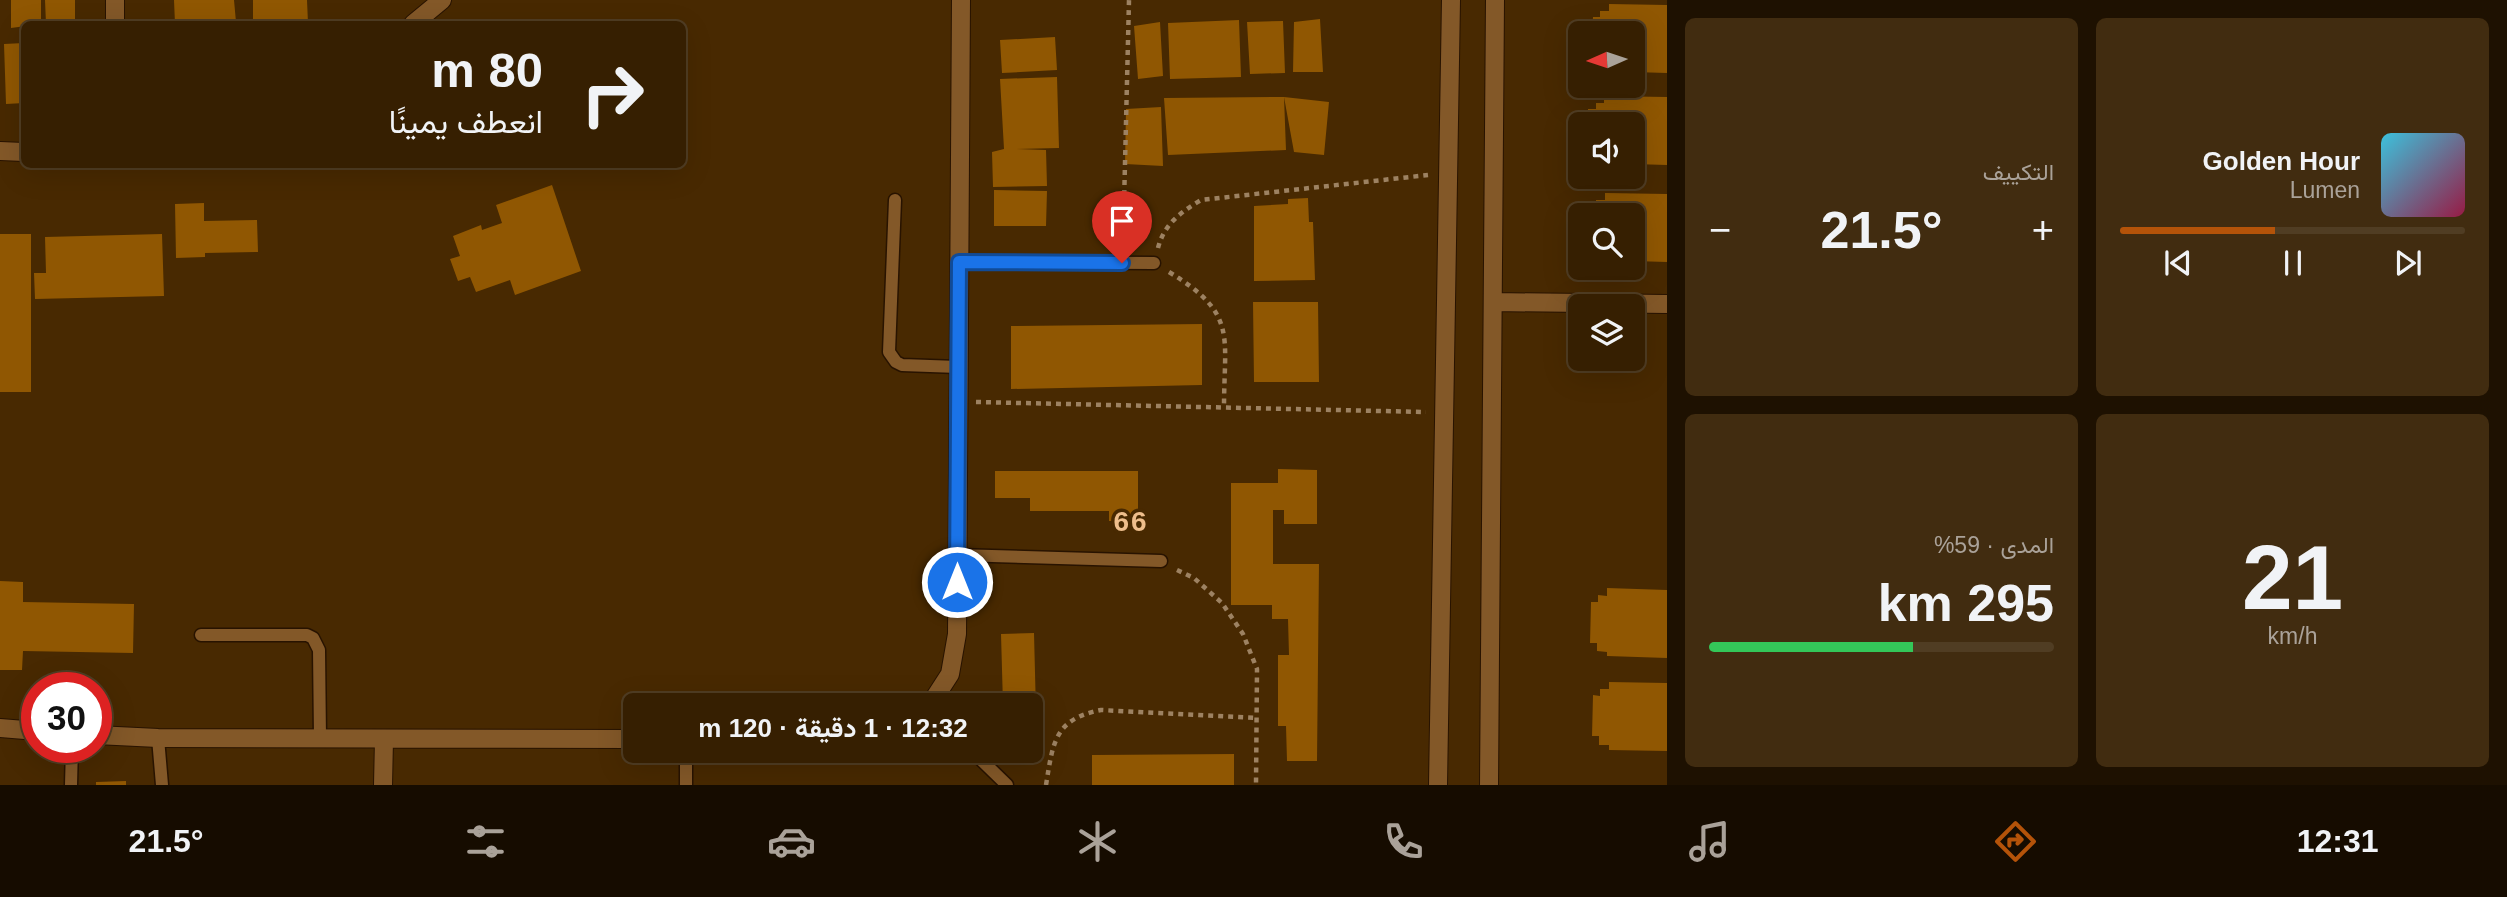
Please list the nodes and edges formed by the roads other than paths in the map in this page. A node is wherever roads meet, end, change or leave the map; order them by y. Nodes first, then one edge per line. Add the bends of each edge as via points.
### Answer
1 (115, 0) edge
2 (961, 0) edge
3 (1451, 0) edge
4 (1495, 0) edge
5 (439, 1) edge
6 (115, 21) edge
7 (417, 21) edge
8 (0, 151) edge
9 (21, 152) edge
10 (895, 200) dead end
11 (959, 262) junction
12 (1154, 263) road end
13 (1493, 302) junction
14 (1667, 303) edge
15 (958, 367) junction
16 (957, 555) junction
17 (1161, 561) road end
18 (201, 635) dead end
19 (938, 693) edge
20 (0, 728) edge
21 (21, 730) edge
22 (112, 736) edge
23 (158, 738) junction
24 (320, 738) junction
25 (623, 739) edge
26 (384, 740) junction
27 (72, 763) edge
28 (686, 763) edge
29 (984, 763) edge
30 (71, 785) edge
31 (162, 785) edge
32 (383, 785) edge
33 (686, 785) edge
34 (1007, 785) edge
35 (1438, 785) edge
36 (1489, 785) edge

1 - 6 street
2 - 11 street
3 - 35 street
4 - 13 street
5 - 7 street
8 - 9 street
10 - 15 lane via 889,352 902,365
11 - 12 lane
11 - 15 street
13 - 14 street
13 - 36 street
15 - 16 street
16 - 17 lane
16 - 19 street via 957,635 950,674
18 - 24 lane via 313,638 319,650
20 - 21 street
22 - 23 street
23 - 24 street
23 - 31 lane
24 - 26 street
25 - 26 street
26 - 32 street
27 - 30 lane
28 - 33 lane
29 - 34 lane

